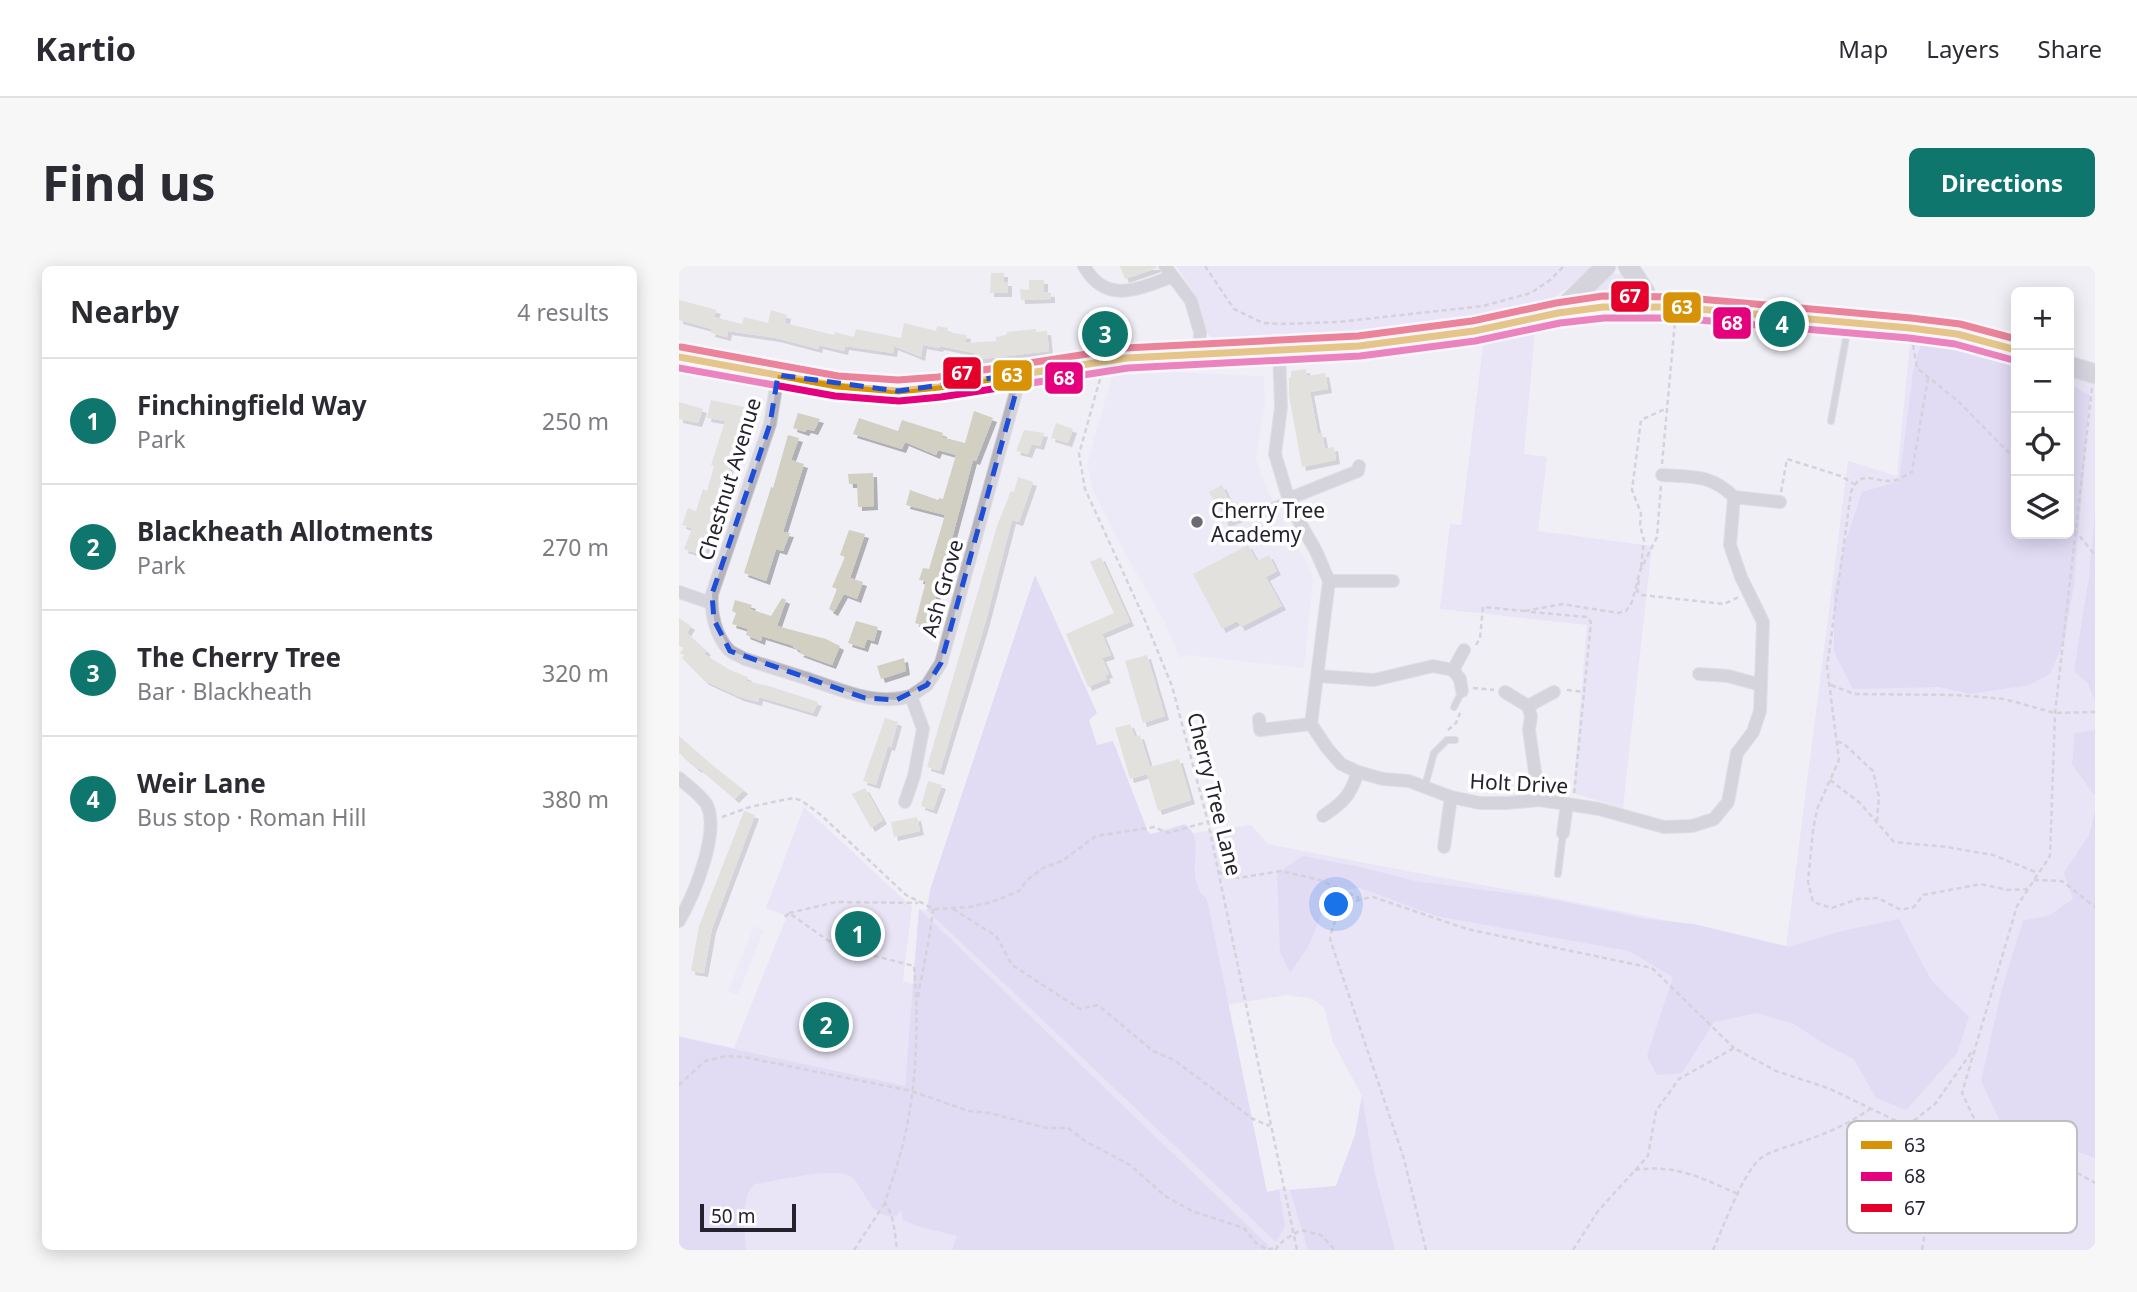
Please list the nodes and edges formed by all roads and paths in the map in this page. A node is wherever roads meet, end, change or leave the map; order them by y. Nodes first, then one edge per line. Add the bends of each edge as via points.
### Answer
1 (1084, 266) edge
2 (1205, 266) edge
3 (1564, 266) edge
4 (1606, 266) edge
5 (1628, 266) edge
6 (1168, 272) edge
7 (1649, 307) junction
8 (1676, 307) junction
9 (1558, 313) junction
10 (1849, 321) junction
11 (1910, 328) junction
12 (2011, 348) edge
13 (1279, 350) junction
14 (1199, 354) junction
15 (679, 358) edge
16 (1106, 361) junction
17 (2074, 368) edge
18 (1021, 374) junction
19 (2094, 374) edge
20 (778, 376) junction
21 (1928, 377) junction
22 (1667, 408) junction
23 (1831, 421) dead end
24 (2011, 455) edge
25 (1358, 473) dead end
26 (1661, 475) junction
27 (1854, 484) junction
28 (1734, 497) junction
29 (1289, 499) junction
30 (1780, 502) joint
31 (1231, 523) dead end
32 (2075, 531) junction
33 (2095, 555) edge
34 (1640, 571) junction
35 (1329, 581) junction
36 (1393, 581) dead end
37 (679, 592) edge
38 (1749, 593) junction
39 (711, 603) junction
40 (1525, 611) junction
41 (1464, 650) joint
42 (1453, 670) junction
43 (1699, 674) dead end
44 (1318, 676) junction
45 (1761, 685) junction
46 (1831, 685) junction
47 (1462, 691) junction
48 (1505, 692) joint
49 (1555, 692) joint
50 (1586, 692) junction
51 (911, 696) junction
52 (1528, 706) junction
53 (1454, 707) dead end
54 (2095, 712) edge
55 (2055, 713) junction
56 (1259, 719) dead end
57 (1311, 724) junction
58 (1455, 740) dead end
59 (1837, 742) junction
60 (1358, 772) junction
61 (679, 778) edge
62 (1830, 780) junction
63 (1425, 786) junction
64 (1451, 797) junction
65 (1539, 800) junction
66 (905, 802) dead end
67 (1570, 804) junction
68 (1323, 816) dead end
69 (712, 818) junction
70 (1208, 822) junction
71 (1877, 822) junction
72 (1563, 833) joint
73 (1444, 847) dead end
74 (1218, 872) junction
75 (2039, 873) junction
76 (1558, 874) dead end
77 (2033, 880) junction
78 (1340, 889) junction
79 (2028, 890) junction
80 (1360, 899) junction
81 (921, 904) junction
82 (2095, 907) edge
83 (933, 909) junction
84 (953, 909) junction
85 (1341, 912) junction
86 (789, 913) junction
87 (785, 917) dead end
88 (679, 921) edge
89 (917, 1004) junction
90 (1976, 1047) junction
91 (1734, 1048) junction
92 (679, 1085) edge
93 (911, 1091) junction
94 (1871, 1109) junction
95 (1854, 1121) edge
96 (1896, 1121) edge
97 (1913, 1121) edge
98 (1975, 1121) edge
99 (1847, 1124) edge
100 (1270, 1126) junction
101 (1635, 1170) junction
102 (2077, 1173) edge
103 (2095, 1183) edge
104 (1738, 1194) junction
105 (885, 1203) junction
106 (1293, 1235) junction
107 (1276, 1248) edge
108 (853, 1250) edge
109 (897, 1250) edge
110 (1297, 1250) edge
111 (1335, 1250) edge
112 (1426, 1250) edge
113 (1573, 1250) edge
114 (1713, 1250) edge

1 - 6 street via 1095,282 1117,291 1131,291
2 - 3 path via 1234,309 1263,323 1281,324 1482,306 1531,293
4 - 9 main road
5 - 7 main road
6 - 14 street via 1191,301 1200,332
7 - 8 main road
7 - 9 main road
8 - 10 main road
8 - 22 path
9 - 13 main road via 1462,333
10 - 11 main road
10 - 23 lane
11 - 12 main road
11 - 21 path via 1917,368
13 - 14 main road
13 - 29 street via 1282,407 1275,454
14 - 16 main road
15 - 20 main road
16 - 18 main road
16 - 70 path, Cherry Tree Lane via 1079,454 1085,489 1172,686
17 - 19 main road
18 - 20 main road via 898,390
18 - 51 street, Ash Grove via 941,663 927,685
19 - 32 path
20 - 39 street, Chestnut Avenue via 770,424
21 - 24 path
21 - 27 path via 1912,472 1891,481 1862,478
22 - 26 path
22 - 34 path via 1641,420 1632,489 1644,540
25 - 29 street
26 - 28 street via 1702,478 1722,485
26 - 34 path via 1657,537
27 - 30 path via 1787,459
27 - 46 path via 1827,667
28 - 30 street
28 - 38 street, Holt Drive via 1730,545
29 - 31 lane
29 - 35 street
32 - 33 path
32 - 55 path
34 - 38 path via 1637,591 1642,595 1724,604
34 - 40 path via 1626,611 1562,604
35 - 36 street
35 - 44 street
37 - 39 street
38 - 45 street, Holt Drive via 1763,622
39 - 51 street via 730,651 745,659 865,698
40 - 41 path via 1483,607 1478,643 1468,654
40 - 50 path via 1587,617 1591,622
41 - 42 street
42 - 44 street via 1433,666 1374,680
42 - 47 street
43 - 45 street
44 - 57 street
45 - 67 street, Holt Drive via 1753,732 1737,753 1728,802 1714,819 1664,827
46 - 55 path via 1854,695 2004,699
46 - 59 path
47 - 48 path
47 - 53 lane
48 - 52 street
49 - 50 path
49 - 52 street
50 - 67 path
51 - 66 street via 923,729
52 - 65 street
54 - 55 path
55 - 75 path via 2050,856
56 - 57 street via 1260,730
57 - 60 street, Holt Drive via 1341,764
58 - 63 lane via 1447,740 1434,753
59 - 62 path via 1839,760
59 - 71 path via 1873,771 1879,797
60 - 63 street, Holt Drive
60 - 68 street via 1352,792
61 - 69 street via 705,802
62 - 71 path
62 - 79 path via 1813,830 1808,882 1813,902 1832,908 1878,898 1901,910 1914,907 1923,895 1981,884
63 - 64 street, Holt Drive
64 - 65 street, Holt Drive via 1480,803
64 - 73 street
65 - 67 street, Holt Drive
67 - 72 street
69 - 81 path via 783,800 802,801
69 - 88 street via 705,858
70 - 74 path, Cherry Tree Lane
70 - 84 path via 1168,833 1154,827 1096,836 1062,861 1043,868 1019,891 992,902
71 - 75 path via 1894,842 1993,855
72 - 76 lane
74 - 78 path via 1238,878 1281,871
74 - 100 path, Cherry Tree Lane
75 - 77 path
77 - 79 path
77 - 82 path via 2062,881
78 - 80 path
78 - 85 path
79 - 90 path via 2017,906
80 - 85 path
80 - 91 path via 1373,897 1467,929 1652,968
81 - 83 path
81 - 86 path via 836,902
83 - 84 path
83 - 89 path
84 - 100 path via 996,936 1012,965 1080,1009 1098,1005 1153,1051 1174,1060 1253,1119
85 - 112 path via 1333,919 1330,939 1404,1159
86 - 87 path
86 - 89 path via 836,946 914,966
89 - 93 path
90 - 97 path via 1935,1104
90 - 98 path via 1962,1093
91 - 94 path via 1776,1071 1828,1088
91 - 101 path via 1679,1079 1656,1111 1648,1156
92 - 93 path via 705,1061 727,1056
93 - 105 path via 904,1140
93 - 107 path via 969,1111 1046,1128 1068,1128 1130,1165 1165,1196 1192,1211 1244,1228 1268,1250
94 - 95 path
94 - 96 path
99 - 104 path via 1759,1159
100 - 106 path, Cherry Tree Lane
101 - 104 path via 1676,1169
101 - 113 path via 1598,1211
102 - 103 path
104 - 114 path
105 - 108 path
105 - 109 path via 894,1224
106 - 107 path
106 - 110 path, Cherry Tree Lane
106 - 111 path via 1301,1230 1321,1235

